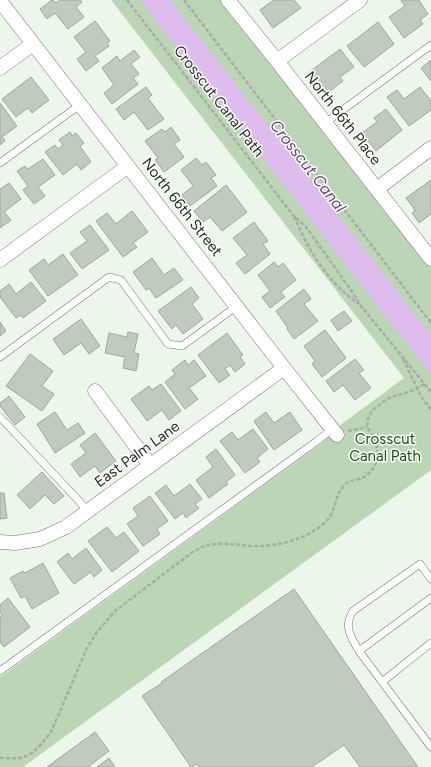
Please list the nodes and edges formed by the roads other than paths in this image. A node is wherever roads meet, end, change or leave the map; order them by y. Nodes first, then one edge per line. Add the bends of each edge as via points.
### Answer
1 (0, 0) edge
2 (228, 0) edge
3 (360, 0) edge
4 (33, 44) junction
5 (431, 45) edge
6 (277, 61) junction
7 (0, 68) edge
8 (81, 104) junction
9 (325, 123) junction
10 (431, 148) edge
11 (0, 163) edge
12 (128, 166) junction
13 (377, 189) junction
14 (429, 251) edge
15 (0, 260) edge
16 (237, 306) junction
17 (0, 357) edge
18 (284, 368) junction
19 (95, 391) dead end
20 (0, 417) edge
21 (334, 432) joint
22 (150, 465) junction
23 (88, 512) junction
24 (0, 542) edge
25 (431, 579) edge
26 (431, 598) edge
27 (431, 643) edge
28 (359, 651) junction
29 (0, 671) edge
30 (382, 682) junction
31 (430, 743) edge

1 - 4 street, North 66th Street
2 - 6 street, North 66th Place
3 - 6 street
4 - 7 street
4 - 8 street, North 66th Street
5 - 9 lane
6 - 9 street, North 66th Place
8 - 11 lane
8 - 12 street, North 66th Street
9 - 13 street, North 66th Place
10 - 13 street
12 - 15 street
12 - 16 street, North 66th Street
13 - 14 street, North 66th Place
16 - 17 lane via 182,346 168,344 121,280 108,277
16 - 18 street, North 66th Street
18 - 21 street, North 66th Street
18 - 22 street, East Palm Lane
19 - 22 street
20 - 23 lane
21 - 29 lane via 310,445
22 - 23 street, East Palm Lane
23 - 24 street, East Palm Lane via 66,527 40,539 15,543
25 - 28 lane via 420,564 353,611 348,618 348,625 350,636
26 - 28 lane
27 - 30 lane
28 - 30 lane
30 - 31 lane

